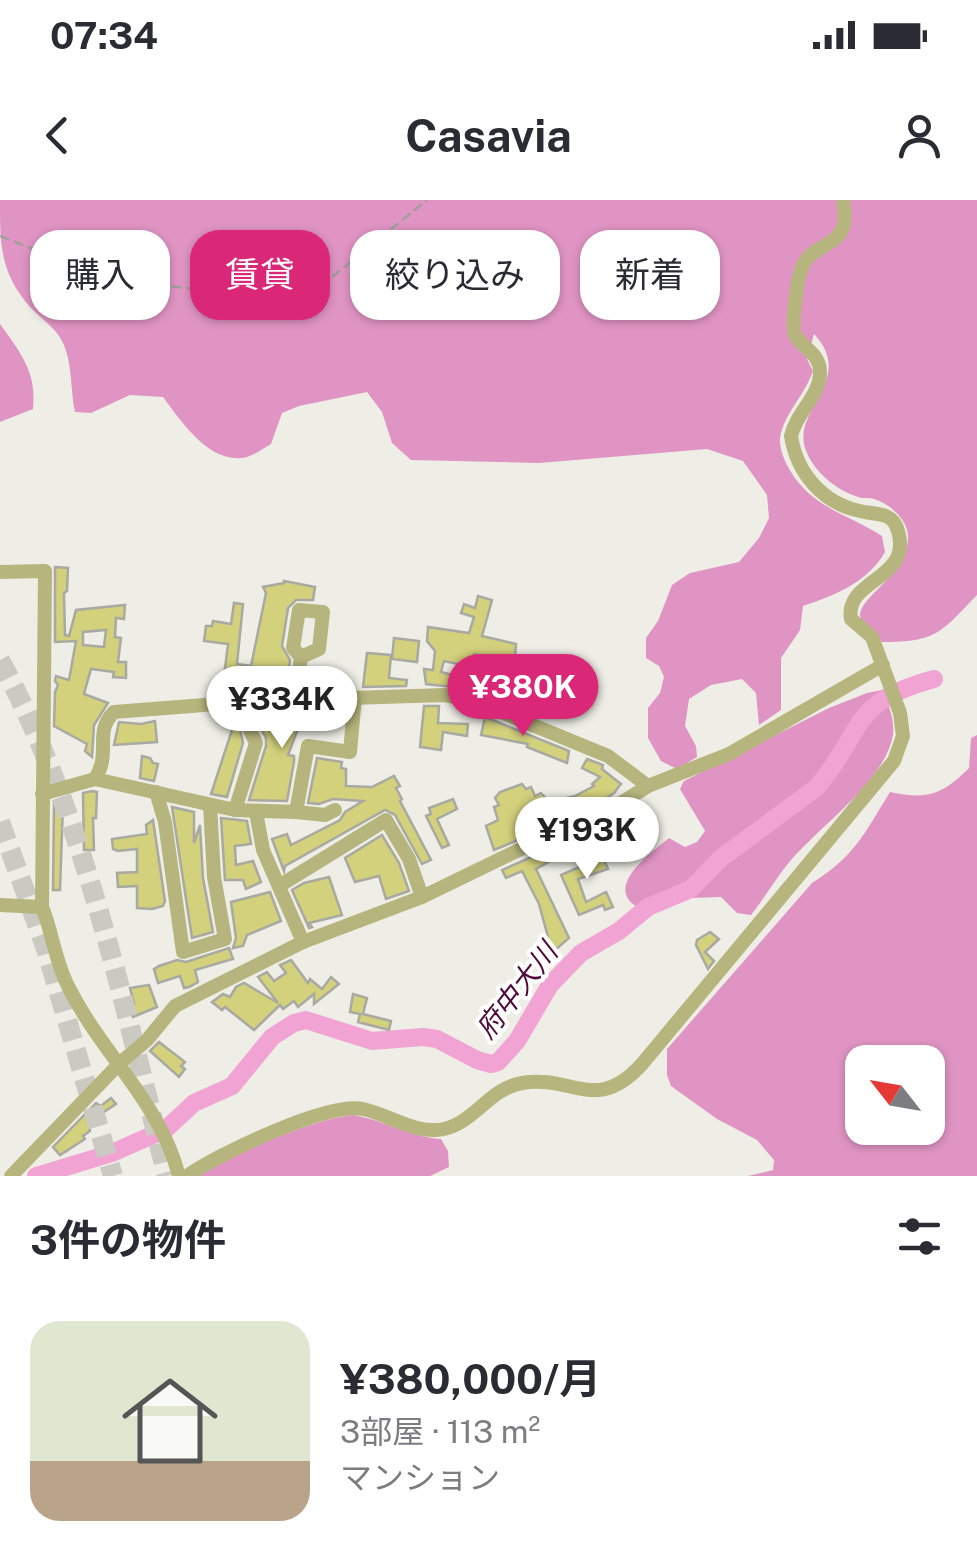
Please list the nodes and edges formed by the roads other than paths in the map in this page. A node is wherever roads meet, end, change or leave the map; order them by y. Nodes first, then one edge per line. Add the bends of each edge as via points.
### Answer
1 (843, 200) edge
2 (0, 572) edge
3 (302, 657) dead end
4 (882, 665) junction
5 (355, 697) junction
6 (295, 700) junction
7 (256, 701) junction
8 (95, 779) junction
9 (648, 786) junction
10 (156, 792) junction
11 (42, 794) junction
12 (210, 806) junction
13 (235, 810) junction
14 (335, 810) dead end
15 (256, 812) junction
16 (296, 812) junction
17 (279, 886) junction
18 (422, 897) junction
19 (0, 905) edge
20 (42, 907) junction
21 (303, 942) junction
22 (120, 1064) junction
23 (17, 1174) edge
24 (179, 1176) edge
25 (187, 1176) edge

1 - 4 street via 841,234 812,254 800,272 792,328 818,361 820,376 791,436 810,484 859,511 887,516 900,533 890,570 856,596 850,610 872,637
2 - 11 street via 44,571
3 - 6 street
4 - 9 street via 729,754
4 - 25 street via 903,736 894,761 621,1084 585,1091 521,1083 443,1129 417,1128 362,1109 332,1110
5 - 6 street
5 - 9 street via 445,695 478,703 608,756
5 - 16 street via 350,752 308,746
6 - 7 street
7 - 8 street via 114,712 104,725 104,766
7 - 13 street via 249,728 256,743
8 - 10 street
8 - 11 street
9 - 18 street via 591,822
10 - 12 street
10 - 12 street via 183,952 225,939
11 - 20 street
12 - 13 street
13 - 15 street
14 - 16 street via 325,816
15 - 16 street
15 - 17 street
17 - 18 street via 386,820
17 - 21 street
18 - 21 street
19 - 20 street
20 - 22 street via 69,988
21 - 22 street via 174,1006
22 - 23 street
22 - 24 street via 160,1123

